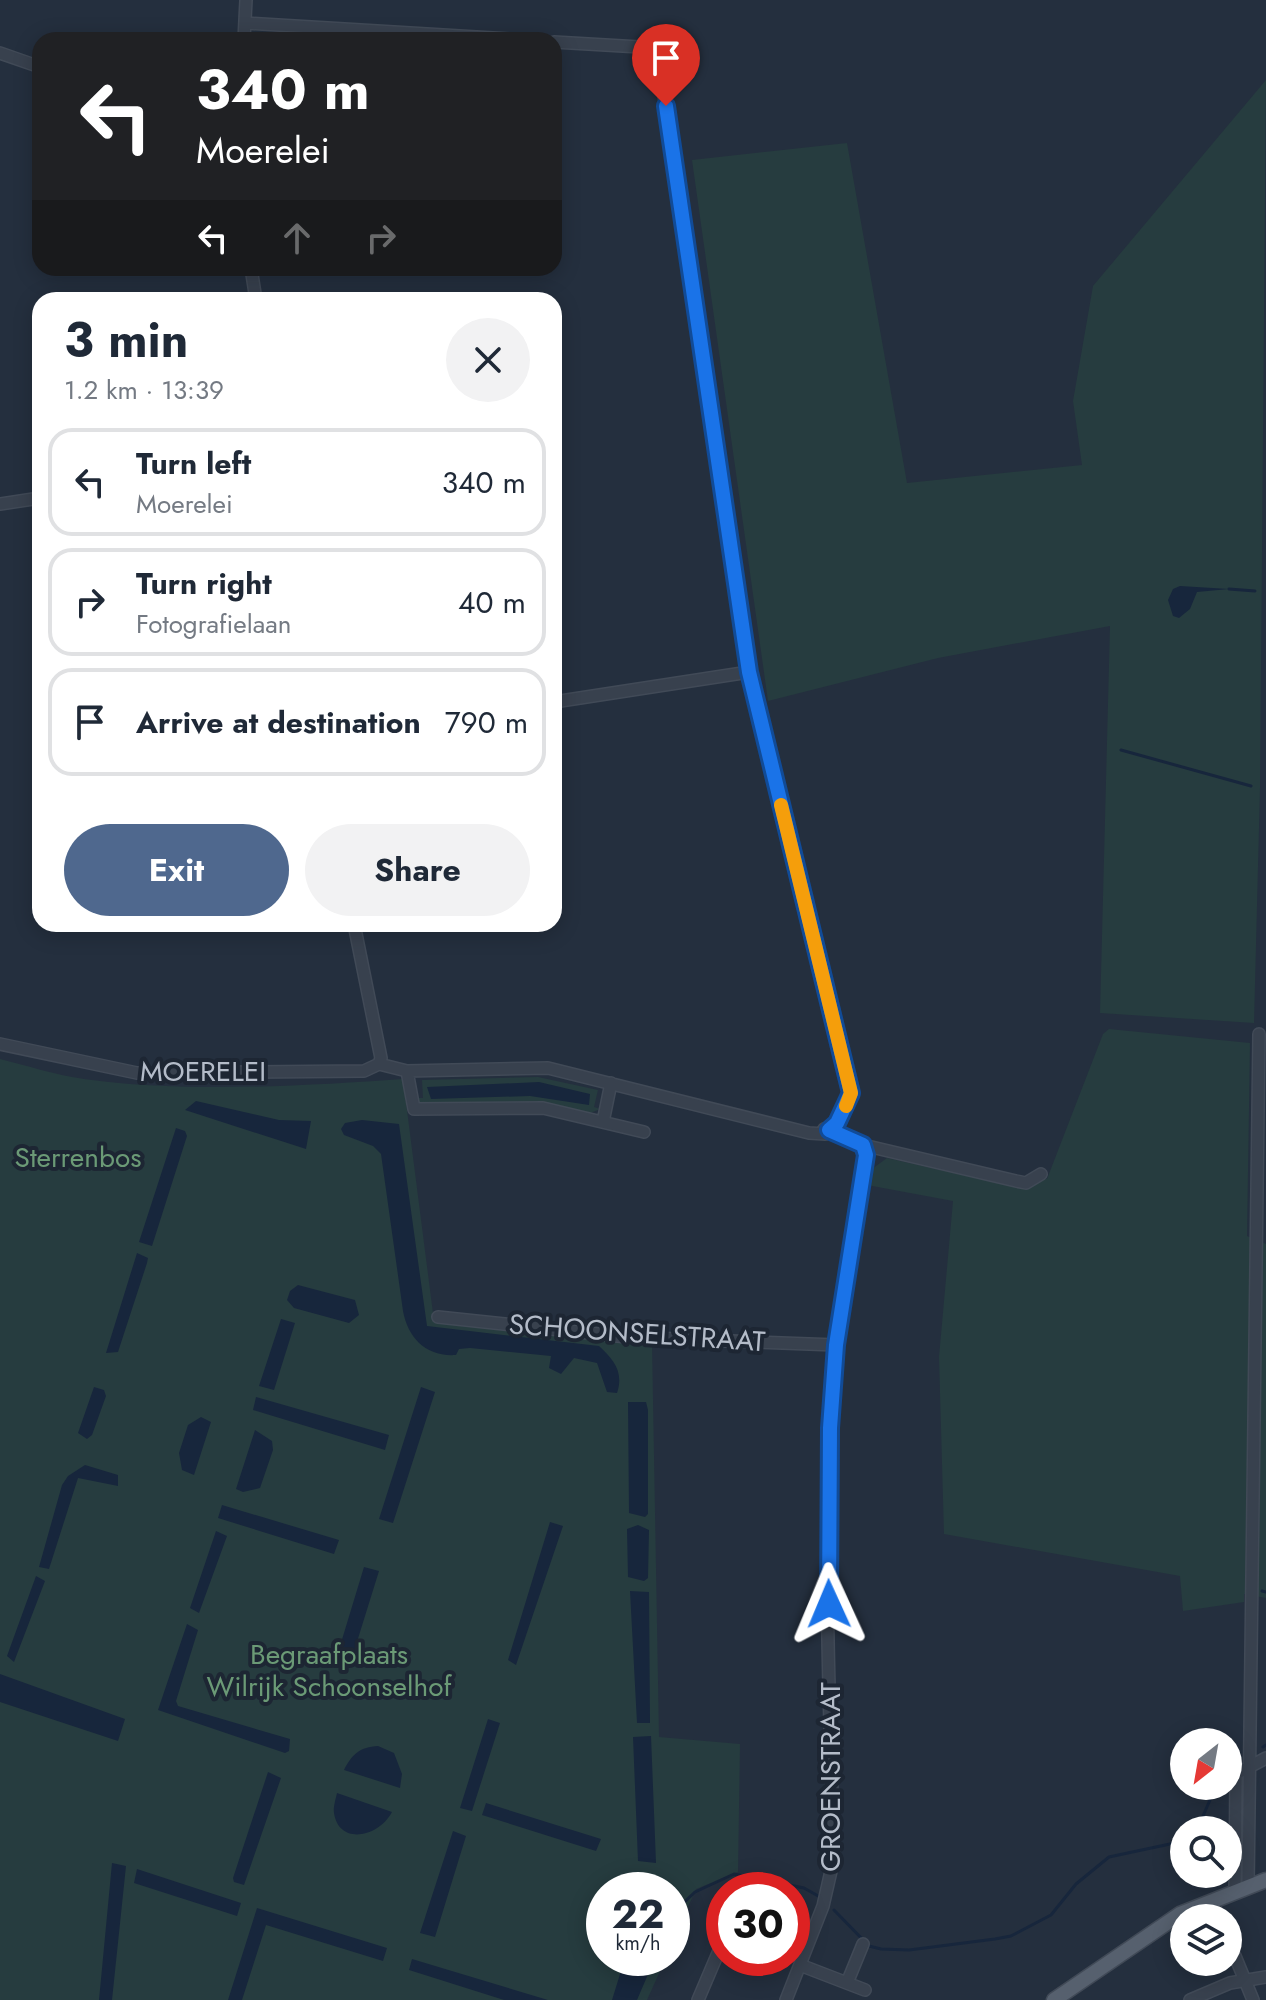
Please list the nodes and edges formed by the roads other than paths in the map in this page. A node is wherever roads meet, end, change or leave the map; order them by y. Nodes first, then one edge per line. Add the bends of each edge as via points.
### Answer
1 (246, 0) edge
2 (245, 23) junction
3 (244, 32) edge
4 (394, 32) edge
5 (562, 42) edge
6 (0, 53) edge
7 (32, 64) edge
8 (32, 499) edge
9 (0, 504) edge
10 (749, 672) junction
11 (562, 701) edge
12 (356, 932) edge
13 (1259, 1034) dead end
14 (0, 1044) edge
15 (379, 1064) junction
16 (407, 1071) junction
17 (611, 1083) junction
18 (603, 1122) junction
19 (829, 1130) junction
20 (644, 1132) dead end
21 (863, 1145) junction
22 (1041, 1174) dead end
23 (438, 1317) dead end
24 (836, 1345) junction
25 (1266, 1758) edge
26 (1248, 1768) junction
27 (1266, 1880) edge
28 (1242, 1888) junction
29 (1212, 1900) junction
30 (1214, 1904) edge
31 (810, 1930) edge
32 (813, 1931) junction
33 (810, 1939) edge
34 (863, 1944) dead end
35 (810, 1969) edge
36 (1242, 1973) edge
37 (708, 1976) edge
38 (796, 1976) edge
39 (1266, 1977) edge
40 (1245, 1980) junction
41 (847, 1983) junction
42 (865, 1990) dead end
43 (698, 2000) edge
44 (786, 2000) edge
45 (1054, 2000) edge
46 (1190, 2000) edge
47 (1253, 2000) edge

1 - 2 street
2 - 3 street
2 - 4 street
5 - 10 street via 657,48
6 - 7 street
8 - 9 street
10 - 11 street
10 - 19 street via 851,1093
12 - 15 street
13 - 26 street
14 - 15 street, MOERELEI via 137,1073 364,1071
15 - 16 street, MOERELEI
16 - 17 street, MOERELEI via 548,1068
16 - 18 street via 414,1109 543,1108
17 - 18 street
17 - 19 street, MOERELEI via 817,1134
18 - 20 street
19 - 21 street, MOERELEI
21 - 22 street, MOERELEI via 1026,1183
21 - 24 street, GROENSTRAAT via 865,1164
23 - 24 street, SCHOONSELSTRAAT via 627,1337
24 - 32 street, GROENSTRAAT via 827,1534 834,1858 832,1880
25 - 26 street
26 - 28 street
27 - 28 main road
28 - 29 main road
29 - 30 street
29 - 45 main road via 1180,1914
31 - 32 street
32 - 33 street, GROENSTRAAT
34 - 41 street
35 - 41 street
36 - 40 street
37 - 43 street
38 - 44 street, GROENSTRAAT
39 - 40 street
40 - 46 street
40 - 47 street
41 - 42 street

